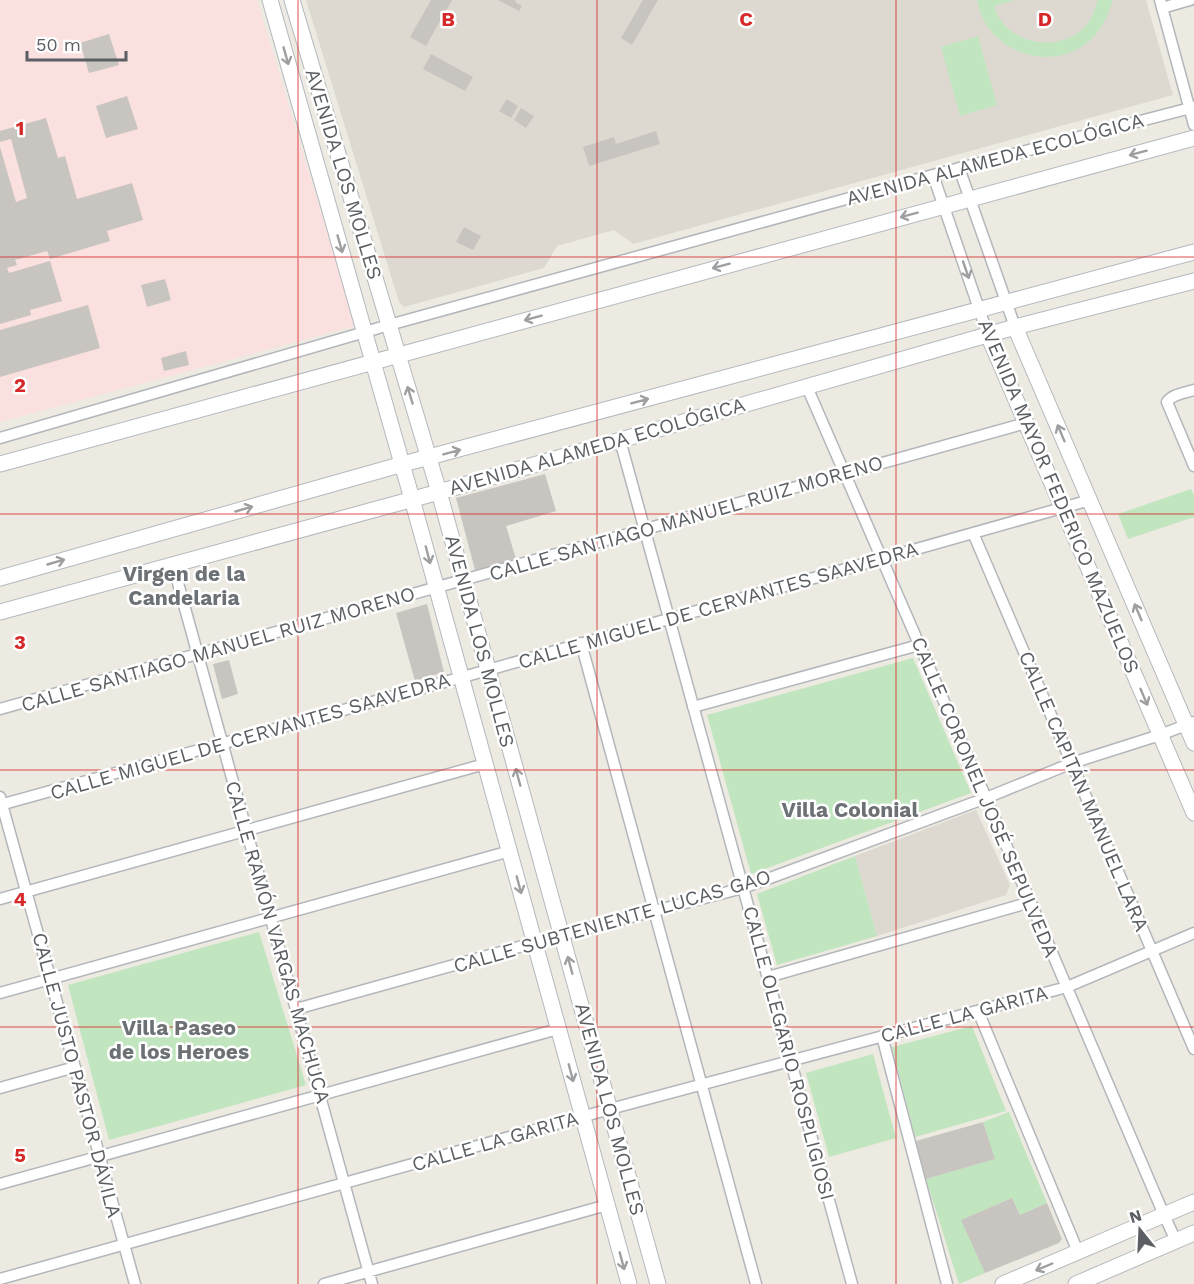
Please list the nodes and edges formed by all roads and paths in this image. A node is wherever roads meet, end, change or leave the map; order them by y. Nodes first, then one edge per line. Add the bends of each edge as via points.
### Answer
1 (270, 0) edge
2 (292, 0) edge
3 (1190, 0) edge
4 (1161, 4) edge
5 (1192, 108) edge
6 (1194, 125) edge
7 (1194, 138) edge
8 (958, 168) junction
9 (933, 175) junction
10 (970, 198) junction
11 (944, 206) junction
12 (1194, 252) edge
13 (1194, 281) edge
14 (1006, 303) junction
15 (980, 310) junction
16 (389, 325) junction
17 (1015, 327) junction
18 (365, 333) junction
19 (988, 335) junction
20 (398, 355) junction
21 (373, 362) junction
22 (807, 387) junction
23 (1194, 390) edge
24 (1026, 423) junction
25 (0, 438) edge
26 (620, 440) junction
27 (429, 458) junction
28 (0, 464) edge
29 (402, 464) junction
30 (1194, 466) edge
31 (845, 473) junction
32 (439, 492) junction
33 (412, 499) junction
34 (1090, 500) junction
35 (1063, 508) junction
36 (645, 530) junction
37 (973, 533) junction
38 (882, 559) junction
39 (173, 565) junction
40 (0, 578) edge
41 (464, 580) junction
42 (437, 588) junction
43 (0, 612) edge
44 (668, 619) junction
45 (581, 643) junction
46 (919, 645) junction
47 (198, 654) junction
48 (488, 670) junction
49 (462, 677) junction
50 (693, 707) junction
51 (0, 709) edge
52 (1190, 723) edge
53 (1160, 735) junction
54 (222, 743) junction
55 (1194, 743) edge
56 (1072, 763) junction
57 (486, 764) junction
58 (986, 798) junction
59 (1, 802) edge
60 (1194, 813) edge
61 (247, 831) junction
62 (510, 851) junction
63 (743, 888) junction
64 (27, 892) junction
65 (0, 899) edge
66 (1031, 902) junction
67 (654, 911) junction
68 (271, 918) junction
69 (1194, 933) edge
70 (562, 935) junction
71 (535, 942) junction
72 (1153, 951) junction
73 (768, 977) junction
74 (51, 979) junction
75 (1067, 987) junction
76 (0, 993) edge
77 (296, 1008) junction
78 (978, 1011) junction
79 (558, 1029) junction
80 (882, 1036) junction
81 (1194, 1049) edge
82 (791, 1061) junction
83 (75, 1067) junction
84 (701, 1085) junction
85 (0, 1088) edge
86 (320, 1095) junction
87 (610, 1109) junction
88 (583, 1117) junction
89 (100, 1156) junction
90 (345, 1183) junction
91 (0, 1184) edge
92 (1194, 1202) edge
93 (607, 1205) junction
94 (1164, 1215) junction
95 (1194, 1233) edge
96 (1176, 1241) junction
97 (124, 1244) junction
98 (1078, 1252) junction
99 (369, 1271) junction
100 (0, 1279) edge
101 (135, 1284) edge
102 (324, 1284) edge
103 (372, 1284) edge
104 (629, 1284) edge
105 (658, 1284) edge
106 (756, 1284) edge
107 (852, 1284) edge
108 (947, 1284) edge
109 (1003, 1284) edge
110 (1076, 1284) edge

1 -> 18 street, AVENIDA LOS MOLLES
2 - 16 street, AVENIDA LOS MOLLES
3 - 4 street
4 - 5 street
5 - 6 street
5 - 8 street, AVENIDA ALAMEDA ECOLÓGICA
7 -> 10 street, AVENIDA ALAMEDA ECOLÓGICA
8 - 9 street, AVENIDA ALAMEDA ECOLÓGICA
8 - 10 street, AVENIDA MAYOR FEDERICO MAZUELOS
9 - 11 street, AVENIDA MAYOR FEDERICO MAZUELOS
9 - 16 street, AVENIDA ALAMEDA ECOLÓGICA
10 - 11 street, AVENIDA ALAMEDA ECOLÓGICA
10 - 14 street, AVENIDA MAYOR FEDERICO MAZUELOS
11 -> 15 street, AVENIDA MAYOR FEDERICO MAZUELOS
11 -> 20 street, AVENIDA ALAMEDA ECOLÓGICA
12 - 14 street, AVENIDA ALAMEDA ECOLÓGICA
13 - 17 street, AVENIDA ALAMEDA ECOLÓGICA
14 - 15 street, AVENIDA ALAMEDA ECOLÓGICA
14 - 17 street, AVENIDA MAYOR FEDERICO MAZUELOS
15 - 19 street, AVENIDA MAYOR FEDERICO MAZUELOS
27 -> 15 street, AVENIDA ALAMEDA ECOLÓGICA
16 - 18 street, AVENIDA ALAMEDA ECOLÓGICA
16 - 20 street, AVENIDA LOS MOLLES
17 - 19 street, AVENIDA ALAMEDA ECOLÓGICA
34 -> 17 street, AVENIDA MAYOR FEDERICO MAZUELOS
18 - 21 street, AVENIDA LOS MOLLES
18 - 25 street, AVENIDA ALAMEDA ECOLÓGICA
19 - 22 street, AVENIDA ALAMEDA ECOLÓGICA
19 - 24 street, AVENIDA MAYOR FEDERICO MAZUELOS
20 - 21 street, AVENIDA ALAMEDA ECOLÓGICA
27 -> 20 street, AVENIDA LOS MOLLES
21 - 28 street, AVENIDA ALAMEDA ECOLÓGICA
21 - 29 street, AVENIDA LOS MOLLES
22 - 26 street, AVENIDA ALAMEDA ECOLÓGICA
22 - 31 street, CALLE CORONEL JOSÉ SEPULVEDA
23 - 30 street via 1172,396 1167,402
24 - 31 street, CALLE SANTIAGO MANUEL RUIZ MORENO
24 - 35 street, AVENIDA MAYOR FEDERICO MAZUELOS
26 - 32 street, AVENIDA ALAMEDA ECOLÓGICA
26 - 36 street, CALLE OLEGARIO ROSPLIGIOSI
27 - 29 street, AVENIDA ALAMEDA ECOLÓGICA
27 - 32 street, AVENIDA LOS MOLLES
29 - 33 street, AVENIDA LOS MOLLES
40 -> 29 street, AVENIDA ALAMEDA ECOLÓGICA
31 - 36 street, CALLE SANTIAGO MANUEL RUIZ MORENO
31 - 38 street, CALLE CORONEL JOSÉ SEPULVEDA
32 - 33 street, AVENIDA ALAMEDA ECOLÓGICA
32 - 41 street, AVENIDA LOS MOLLES
33 - 39 street, AVENIDA ALAMEDA ECOLÓGICA
33 -> 42 street, AVENIDA LOS MOLLES
34 - 35 street, CALLE MIGUEL DE CERVANTES SAAVEDRA
52 -> 34 street, AVENIDA MAYOR FEDERICO MAZUELOS
35 - 37 street, CALLE MIGUEL DE CERVANTES SAAVEDRA
35 -> 53 street, AVENIDA MAYOR FEDERICO MAZUELOS
36 - 41 street, CALLE SANTIAGO MANUEL RUIZ MORENO
36 - 44 street, CALLE OLEGARIO ROSPLIGIOSI
37 - 38 street, CALLE MIGUEL DE CERVANTES SAAVEDRA
37 - 56 street, CALLE CAPITÁN MANUEL LARA
38 - 44 street, CALLE MIGUEL DE CERVANTES SAAVEDRA
38 - 46 street, CALLE CORONEL JOSÉ SEPULVEDA
39 - 43 street, AVENIDA ALAMEDA ECOLÓGICA
39 - 47 street, CALLE RAMÓN VARGAS MACHUCA
41 - 42 street, CALLE SANTIAGO MANUEL RUIZ MORENO
41 - 48 street, AVENIDA LOS MOLLES
42 - 47 street, CALLE SANTIAGO MANUEL RUIZ MORENO
42 - 49 street, AVENIDA LOS MOLLES
44 - 45 street, CALLE MIGUEL DE CERVANTES SAAVEDRA
44 - 50 street, CALLE OLEGARIO ROSPLIGIOSI
45 - 48 street, CALLE MIGUEL DE CERVANTES SAAVEDRA
45 - 67 street
46 - 50 street
46 - 58 street, CALLE CORONEL JOSÉ SEPULVEDA
47 - 51 street, CALLE SANTIAGO MANUEL RUIZ MORENO
47 - 54 street, CALLE RAMÓN VARGAS MACHUCA
48 - 49 street, CALLE MIGUEL DE CERVANTES SAAVEDRA
70 -> 48 street, AVENIDA LOS MOLLES
49 - 54 street, CALLE MIGUEL DE CERVANTES SAAVEDRA
49 - 57 street, AVENIDA LOS MOLLES
50 - 63 street, CALLE OLEGARIO ROSPLIGIOSI
52 - 53 street, CALLE SUBTENIENTE LUCAS GAO
52 - 55 street, AVENIDA MAYOR FEDERICO MAZUELOS
53 - 56 street, CALLE SUBTENIENTE LUCAS GAO
53 - 60 street, AVENIDA MAYOR FEDERICO MAZUELOS
54 - 59 street, CALLE MIGUEL DE CERVANTES SAAVEDRA
54 - 61 street, CALLE RAMÓN VARGAS MACHUCA
56 - 58 street, CALLE SUBTENIENTE LUCAS GAO
56 - 72 street, CALLE CAPITÁN MANUEL LARA
57 - 61 street
57 - 62 street, AVENIDA LOS MOLLES
58 - 63 street, CALLE SUBTENIENTE LUCAS GAO
58 - 66 street, CALLE CORONEL JOSÉ SEPULVEDA
59 - 64 street, CALLE JUSTO PASTOR DÁVILA
61 - 64 street
61 - 68 street, CALLE RAMÓN VARGAS MACHUCA
62 - 68 street
62 -> 71 street, AVENIDA LOS MOLLES
63 - 67 street, CALLE SUBTENIENTE LUCAS GAO
63 - 73 street, CALLE OLEGARIO ROSPLIGIOSI
64 - 65 street
64 - 74 street, CALLE JUSTO PASTOR DÁVILA
66 - 73 street
66 - 75 street, CALLE CORONEL JOSÉ SEPULVEDA
67 - 70 street, CALLE SUBTENIENTE LUCAS GAO
67 - 84 street
68 - 74 street
68 - 77 street, CALLE RAMÓN VARGAS MACHUCA
69 - 72 street, CALLE LA GARITA
70 - 71 street, CALLE SUBTENIENTE LUCAS GAO
87 -> 70 street, AVENIDA LOS MOLLES
71 - 77 street, CALLE SUBTENIENTE LUCAS GAO
71 - 79 street, AVENIDA LOS MOLLES
72 - 75 street, CALLE LA GARITA
72 - 81 street, CALLE CAPITÁN MANUEL LARA
73 - 82 street, CALLE OLEGARIO ROSPLIGIOSI
74 - 76 street
74 - 83 street, CALLE JUSTO PASTOR DÁVILA
75 - 78 street, CALLE LA GARITA
75 - 94 street, CALLE CORONEL JOSÉ SEPULVEDA
77 - 86 street, CALLE RAMÓN VARGAS MACHUCA
78 - 80 street, CALLE LA GARITA
78 - 98 street
79 - 86 street
79 -> 88 street, AVENIDA LOS MOLLES
80 - 82 street, CALLE LA GARITA
80 - 108 street
82 - 84 street, CALLE LA GARITA
82 - 107 street, CALLE OLEGARIO ROSPLIGIOSI
83 - 85 street
83 - 89 street, CALLE JUSTO PASTOR DÁVILA
84 - 87 street, CALLE LA GARITA
84 - 106 street
86 - 89 street
86 - 90 street, CALLE RAMÓN VARGAS MACHUCA
87 - 88 street, CALLE LA GARITA
87 - 105 street, AVENIDA LOS MOLLES
88 - 90 street, CALLE LA GARITA
88 - 93 street, AVENIDA LOS MOLLES
89 - 91 street
89 - 97 street, CALLE JUSTO PASTOR DÁVILA
90 - 97 street, CALLE LA GARITA
90 - 99 street, CALLE RAMÓN VARGAS MACHUCA
92 - 94 street
93 - 99 street
93 -> 104 street, AVENIDA LOS MOLLES
94 - 96 street, CALLE CORONEL JOSÉ SEPULVEDA
94 - 98 street
95 - 96 street
96 - 110 street
97 - 100 street, CALLE LA GARITA
97 - 101 street, CALLE JUSTO PASTOR DÁVILA
98 -> 109 street
99 - 102 street
99 - 103 street, CALLE RAMÓN VARGAS MACHUCA

